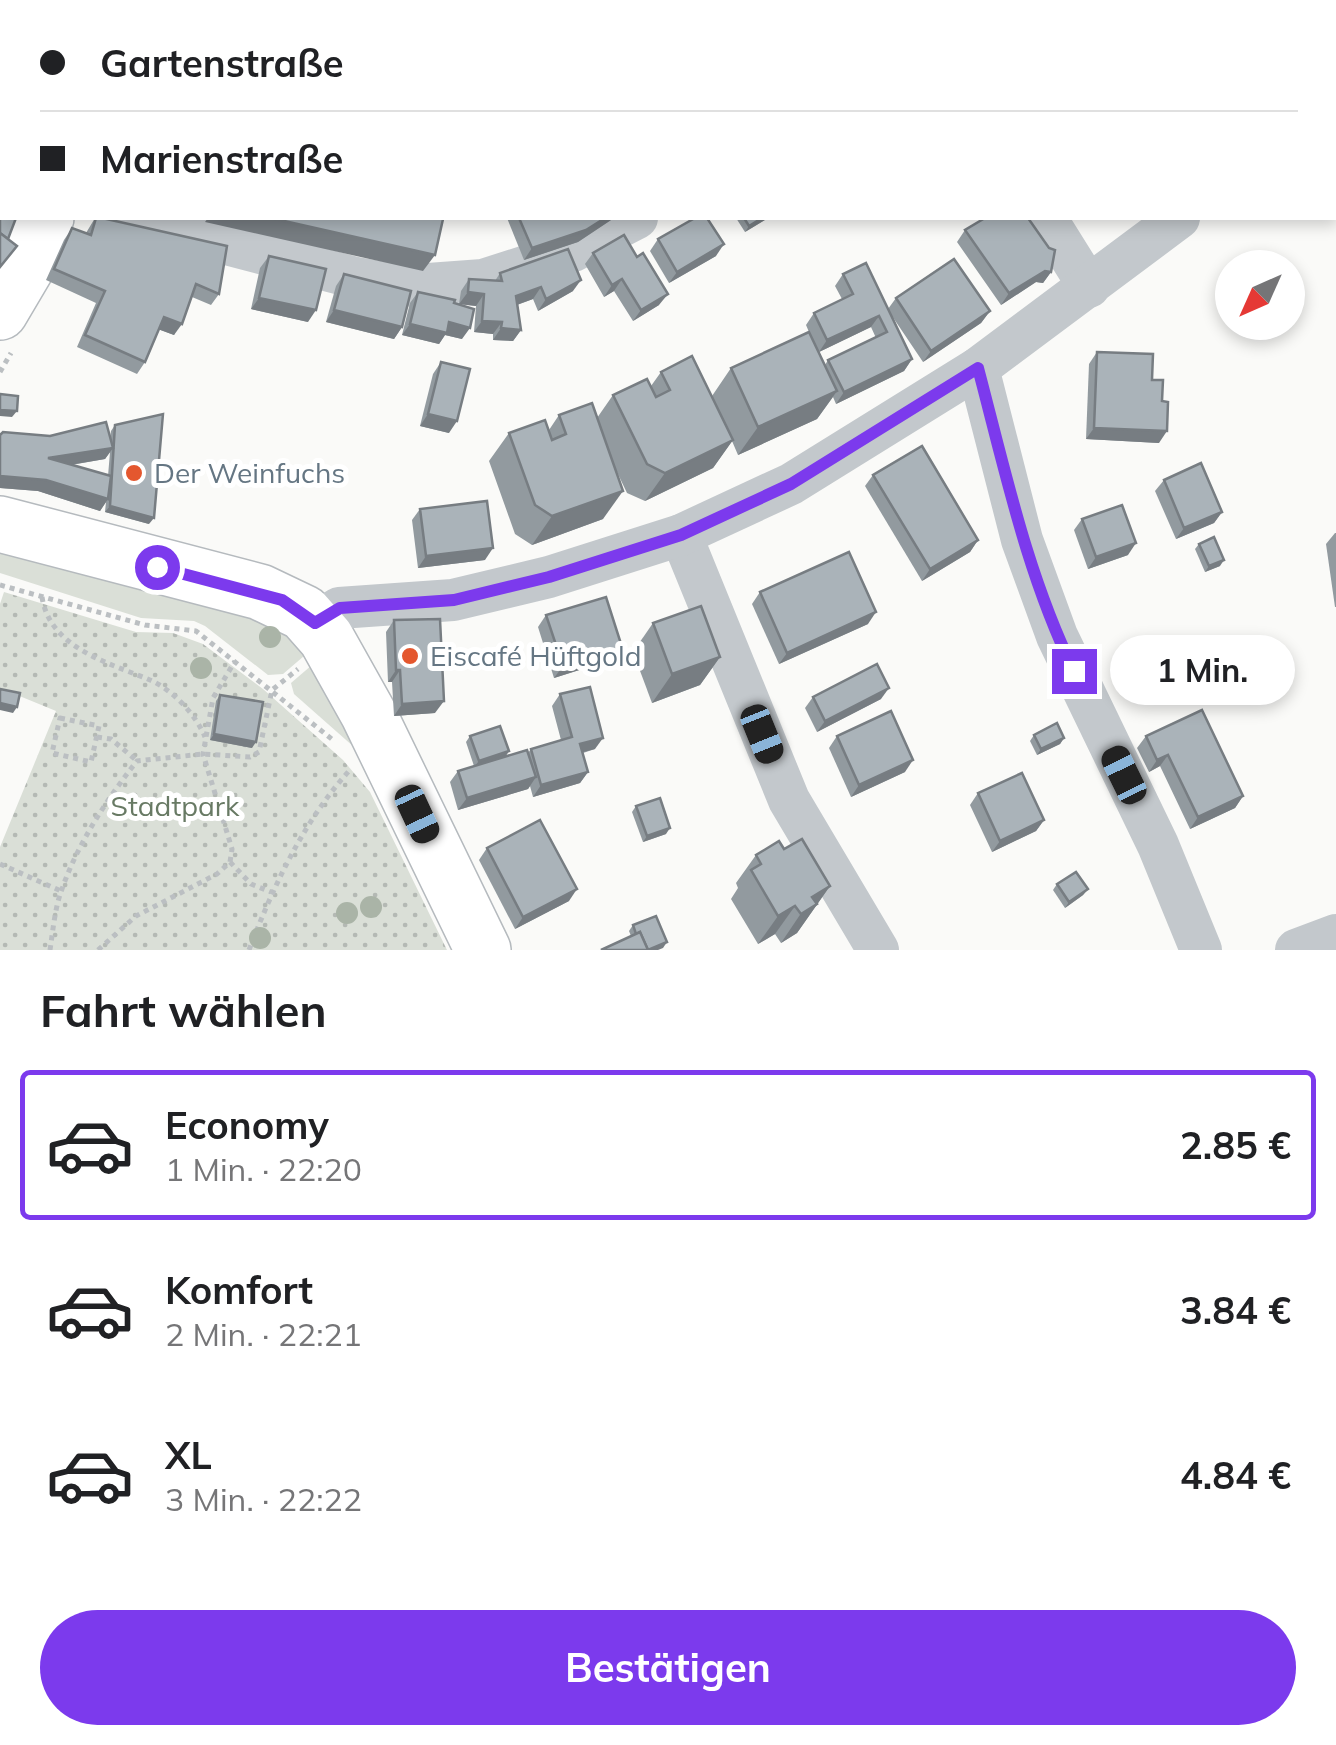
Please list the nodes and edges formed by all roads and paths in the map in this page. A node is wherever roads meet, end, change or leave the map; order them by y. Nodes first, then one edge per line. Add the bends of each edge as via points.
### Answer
1 (45, 220) edge
2 (135, 220) edge
3 (634, 220) edge
4 (1047, 220) edge
5 (1175, 220) edge
6 (1088, 287) junction
7 (0, 312) edge
8 (978, 368) junction
9 (0, 524) edge
10 (681, 535) junction
11 (0, 585) edge
12 (42, 596) junction
13 (315, 623) junction
14 (236, 660) junction
15 (272, 690) junction
16 (97, 737) junction
17 (206, 740) junction
18 (344, 749) dead end
19 (203, 754) junction
20 (136, 761) junction
21 (346, 774) dead end
22 (230, 862) junction
23 (0, 864) edge
24 (60, 891) junction
25 (271, 892) junction
26 (1336, 935) edge
27 (52, 949) edge
28 (98, 950) edge
29 (250, 950) edge
30 (483, 950) edge
31 (878, 950) edge
32 (1201, 950) edge
33 (1296, 950) edge

1 - 7 main road
2 - 3 street via 401,286 484,280 574,251
4 - 6 street
5 - 6 street
6 - 8 street
8 - 10 street via 791,484
8 - 32 street via 1022,540 1056,636 1158,844
9 - 13 main road via 260,592
10 - 13 street via 454,600 340,608
10 - 31 street via 789,800
11 - 12 path
12 - 14 path via 144,625 196,631
12 - 17 path via 48,619 67,639 117,670 154,682 198,722
13 - 30 main road via 376,730
14 - 15 path
14 - 17 path via 213,698
15 - 18 path
15 - 19 path via 258,752
16 - 16 path via 99,726 60,718 52,753 91,762
16 - 20 path via 110,739
17 - 19 path
19 - 20 path
19 - 22 path via 232,849
20 - 24 path
21 - 25 path
22 - 25 path via 251,884
22 - 28 path via 136,916
23 - 24 path
24 - 27 path
25 - 29 path
26 - 33 street

